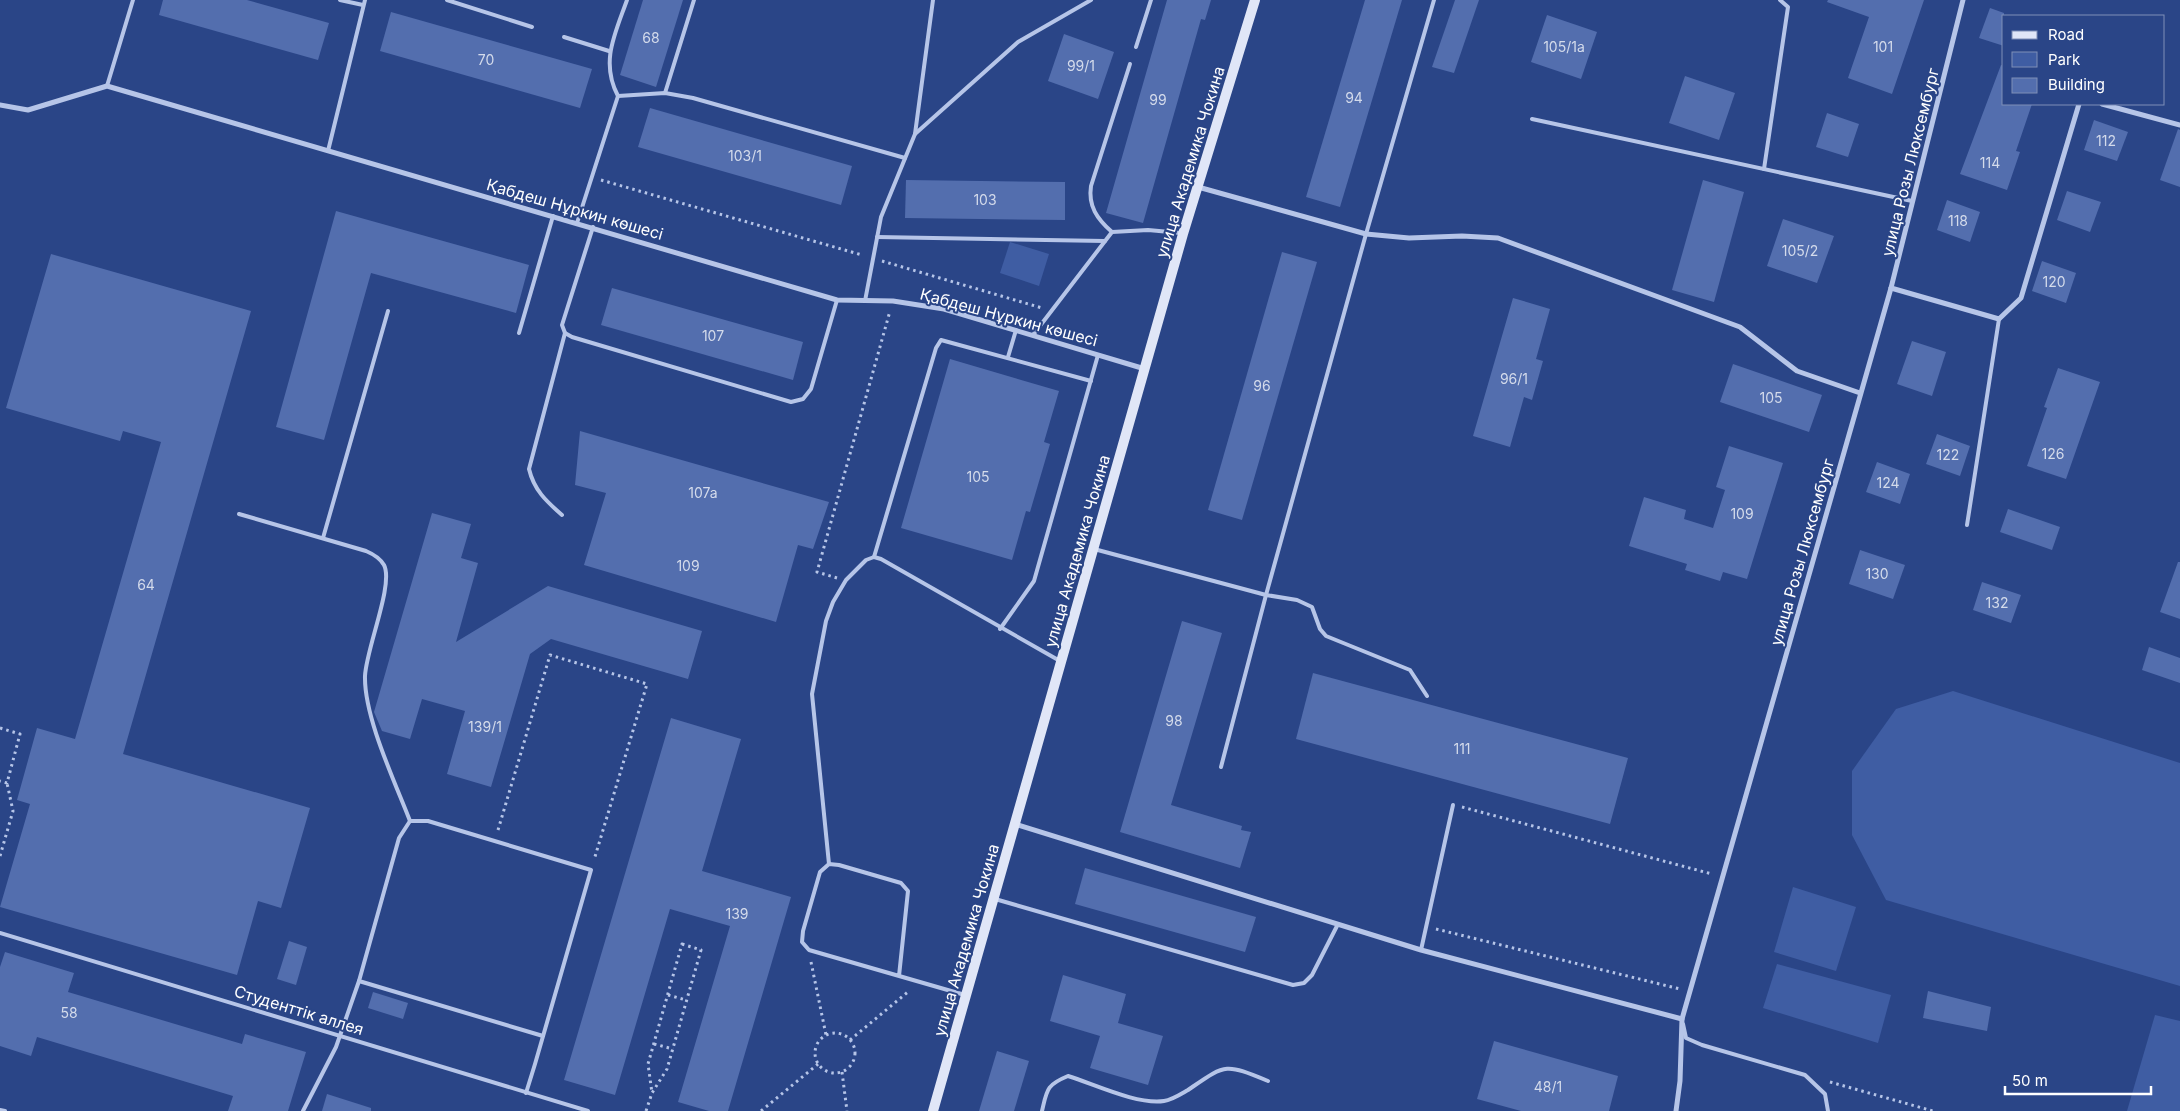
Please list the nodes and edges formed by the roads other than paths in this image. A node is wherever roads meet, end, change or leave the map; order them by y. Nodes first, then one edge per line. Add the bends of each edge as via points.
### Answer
1 (133, 0) edge
2 (340, 0) edge
3 (446, 0) edge
4 (627, 0) edge
5 (694, 0) edge
6 (933, 0) edge
7 (1091, 0) edge
8 (1150, 0) edge
9 (1255, 0) edge
10 (1434, 0) edge
11 (1780, 0) edge
12 (1963, 0) edge
13 (364, 2) edge
14 (532, 28) dead end
15 (564, 37) dead end
16 (1136, 47) dead end
17 (609, 51) junction
18 (1130, 64) dead end
19 (107, 86) junction
20 (665, 93) junction
21 (618, 96) junction
22 (2078, 105) edge
23 (2106, 105) edge
24 (0, 106) edge
25 (1532, 119) dead end
26 (2180, 125) edge
27 (914, 134) junction
28 (328, 151) junction
29 (905, 158) junction
30 (1764, 169) junction
31 (1198, 187) junction
32 (1912, 201) junction
33 (553, 216) junction
34 (577, 222) junction
35 (593, 227) junction
36 (1112, 232) junction
37 (1183, 234) junction
38 (1366, 234) junction
39 (877, 238) junction
40 (1105, 241) junction
41 (1891, 288) junction
42 (837, 300) junction
43 (865, 301) junction
44 (388, 311) dead end
45 (1999, 319) junction
46 (1016, 330) junction
47 (519, 333) dead end
48 (565, 333) junction
49 (1033, 335) junction
50 (1098, 355) junction
51 (1008, 357) junction
52 (1145, 369) junction
53 (1090, 381) junction
54 (1860, 393) junction
55 (239, 514) dead end
56 (562, 515) dead end
57 (1967, 525) dead end
58 (323, 538) junction
59 (1094, 549) junction
60 (874, 557) junction
61 (1266, 595) junction
62 (1000, 629) junction
63 (1060, 661) junction
64 (1427, 696) dead end
65 (1221, 767) dead end
66 (1453, 805) road end
67 (410, 821) junction
68 (1014, 824) junction
69 (829, 864) junction
70 (993, 898) junction
71 (1338, 924) junction
72 (1, 934) edge
73 (1421, 950) junction
74 (899, 976) junction
75 (359, 980) junction
76 (965, 995) junction
77 (1682, 1019) junction
78 (341, 1036) junction
79 (543, 1036) junction
80 (1268, 1081) dead end
81 (526, 1093) junction
82 (0, 1110) edge
83 (5, 1111) edge
84 (302, 1111) edge
85 (588, 1111) edge
86 (933, 1111) edge
87 (1042, 1111) edge
88 (1676, 1111) edge
89 (1828, 1111) edge

1 - 19 lane
2 - 13 lane
3 - 14 lane
4 - 17 lane
5 - 20 lane
6 - 27 lane
7 - 27 lane via 1018,42
8 - 16 lane
9 - 31 main road, улица Академика Чокина
10 - 38 lane
11 - 30 lane via 1788,7
12 - 32 street, улица Розы Люксембург
13 - 28 lane
15 - 17 lane
17 - 21 lane via 610,81
18 - 36 lane via 1091,186 1090,198 1100,222
19 - 24 street via 28,110
19 - 28 street, Қабдеш Нұркин көшесі
20 - 21 lane
20 - 29 lane
21 - 34 lane
22 - 45 street via 2021,298
23 - 26 street
25 - 30 lane
27 - 29 lane
28 - 33 street, Қабдеш Нұркин көшесі
29 - 39 lane via 881,217
30 - 32 lane
31 - 37 main road, улица Академика Чокина
31 - 38 street
32 - 41 street, улица Розы Люксембург
33 - 34 street, Қабдеш Нұркин көшесі
33 - 47 lane
34 - 35 street, Қабдеш Нұркин көшесі
35 - 42 street, Қабдеш Нұркин көшесі
35 - 48 lane via 562,325
36 - 37 lane via 1148,230
36 - 40 lane
37 - 52 main road, улица Академика Чокина
38 - 54 street via 1409,238 1498,238 1740,327 1797,371
38 - 61 lane
39 - 40 lane
39 - 43 lane
40 - 49 lane
41 - 45 street
41 - 54 street, улица Розы Люксембург
42 - 43 street, Қабдеш Нұркин көшесі
42 - 48 lane via 811,389 803,400 792,402
43 - 46 street, Қабдеш Нұркин көшесі via 893,301 944,309
44 - 58 lane
45 - 57 lane
46 - 49 street, Қабдеш Нұркин көшесі
46 - 51 lane
48 - 56 lane via 529,469 532,484
49 - 50 street, Қабдеш Нұркин көшесі
50 - 52 street, Қабдеш Нұркин көшесі
50 - 53 lane
51 - 53 lane
51 - 60 lane via 941,340
52 - 59 main road, улица Академика Чокина
53 - 62 lane via 1034,582
54 - 77 street, улица Розы Люксембург
55 - 58 lane
58 - 67 lane via 366,551 384,565 386,588 369,648 365,677 367,706
59 - 61 lane
59 - 63 main road, улица Академика Чокина
60 - 62 lane
60 - 69 lane via 866,560 846,580 833,602 826,621 812,694
61 - 64 lane via 1297,600 1312,607 1326,636 1410,670
61 - 65 lane
62 - 63 lane
63 - 68 main road, улица Академика Чокина
66 - 73 lane
67 - 75 lane via 399,838
67 - 79 lane via 428,821 591,870
68 - 70 main road, улица Академика Чокина
68 - 71 street
69 - 74 lane via 901,883 908,891
69 - 74 lane via 820,872 802,942 809,950
70 - 71 lane via 1293,984 1312,976
70 - 76 main road, улица Академика Чокина
71 - 73 street
72 - 78 lane, Студенттік аллея
73 - 77 street
74 - 76 lane
75 - 78 lane
75 - 79 lane
76 - 86 main road, улица Академика Чокина
77 - 88 street, улица Розы Люксембург
77 - 89 lane via 1686,1038 1805,1075 1826,1094
78 - 81 lane, Студенттік аллея
78 - 84 lane
79 - 81 lane
80 - 87 lane via 1225,1067 1180,1095 1165,1101 1148,1102 1068,1076 1046,1090
81 - 85 lane, Студенттік аллея
82 - 83 lane

